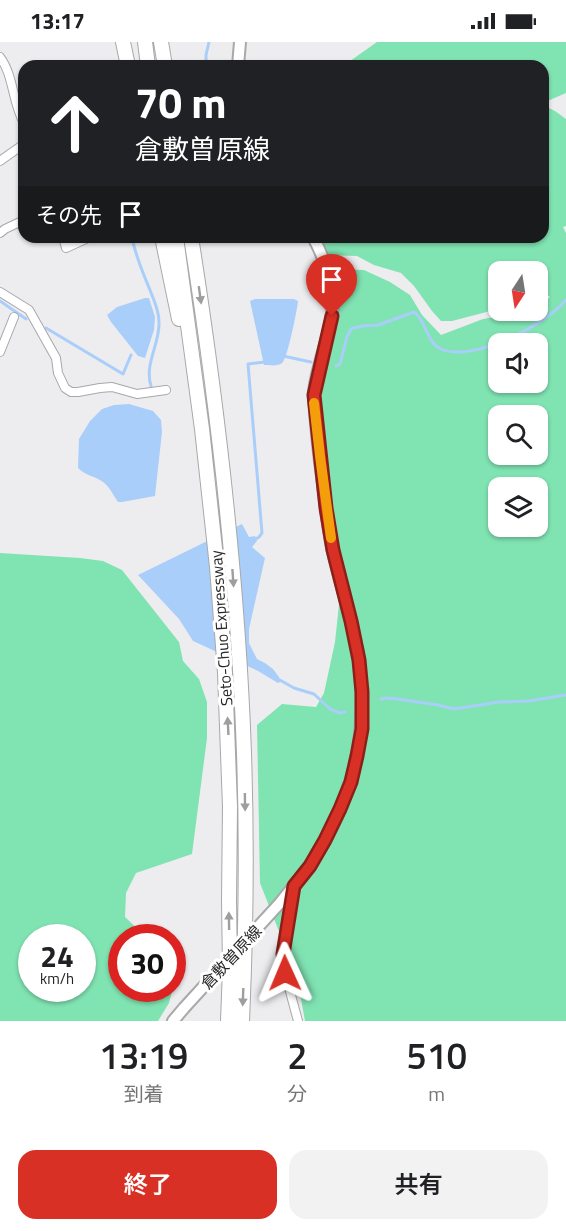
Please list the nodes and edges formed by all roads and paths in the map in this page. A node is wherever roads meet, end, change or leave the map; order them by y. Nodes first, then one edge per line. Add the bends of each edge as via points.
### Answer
1 (123, 42) edge
2 (145, 42) edge
3 (161, 42) edge
4 (240, 42) edge
5 (0, 57) edge
6 (127, 60) edge
7 (147, 60) edge
8 (164, 60) edge
9 (238, 60) edge
10 (18, 111) edge
11 (18, 148) edge
12 (0, 161) edge
13 (18, 223) edge
14 (0, 233) edge
15 (65, 243) edge
16 (77, 243) edge
17 (163, 243) edge
18 (177, 243) edge
19 (193, 243) edge
20 (316, 243) edge
21 (0, 292) edge
22 (14, 317) dead end
23 (0, 350) edge
24 (166, 390) dead end
25 (202, 429) junction
26 (294, 886) junction
27 (173, 1021) edge
28 (228, 1021) edge
29 (242, 1021) edge
30 (298, 1021) edge

1 - 6 highway
2 - 7 highway
3 - 8 highway
4 - 9 street
5 - 10 street via 7,66
11 - 12 street
13 - 14 street
15 - 16 street via 66,248
17 - 25 highway
18 - 25 highway, Seto-Chuo Expressway
19 -> 29 highway, Seto-Chuo Expressway via 217,416 240,681 246,842
20 - 26 street, 倉敷曽原線 via 330,280 332,316 314,395 333,550 359,660 362,729 351,782 325,840
21 - 24 street via 28,310 56,358 65,388 71,392 112,387 137,394
22 - 23 street
28 -> 25 highway, Seto-Chuo Expressway via 231,807 217,567
26 - 27 street, 倉敷曽原線, bridge
26 - 30 street via 283,954

